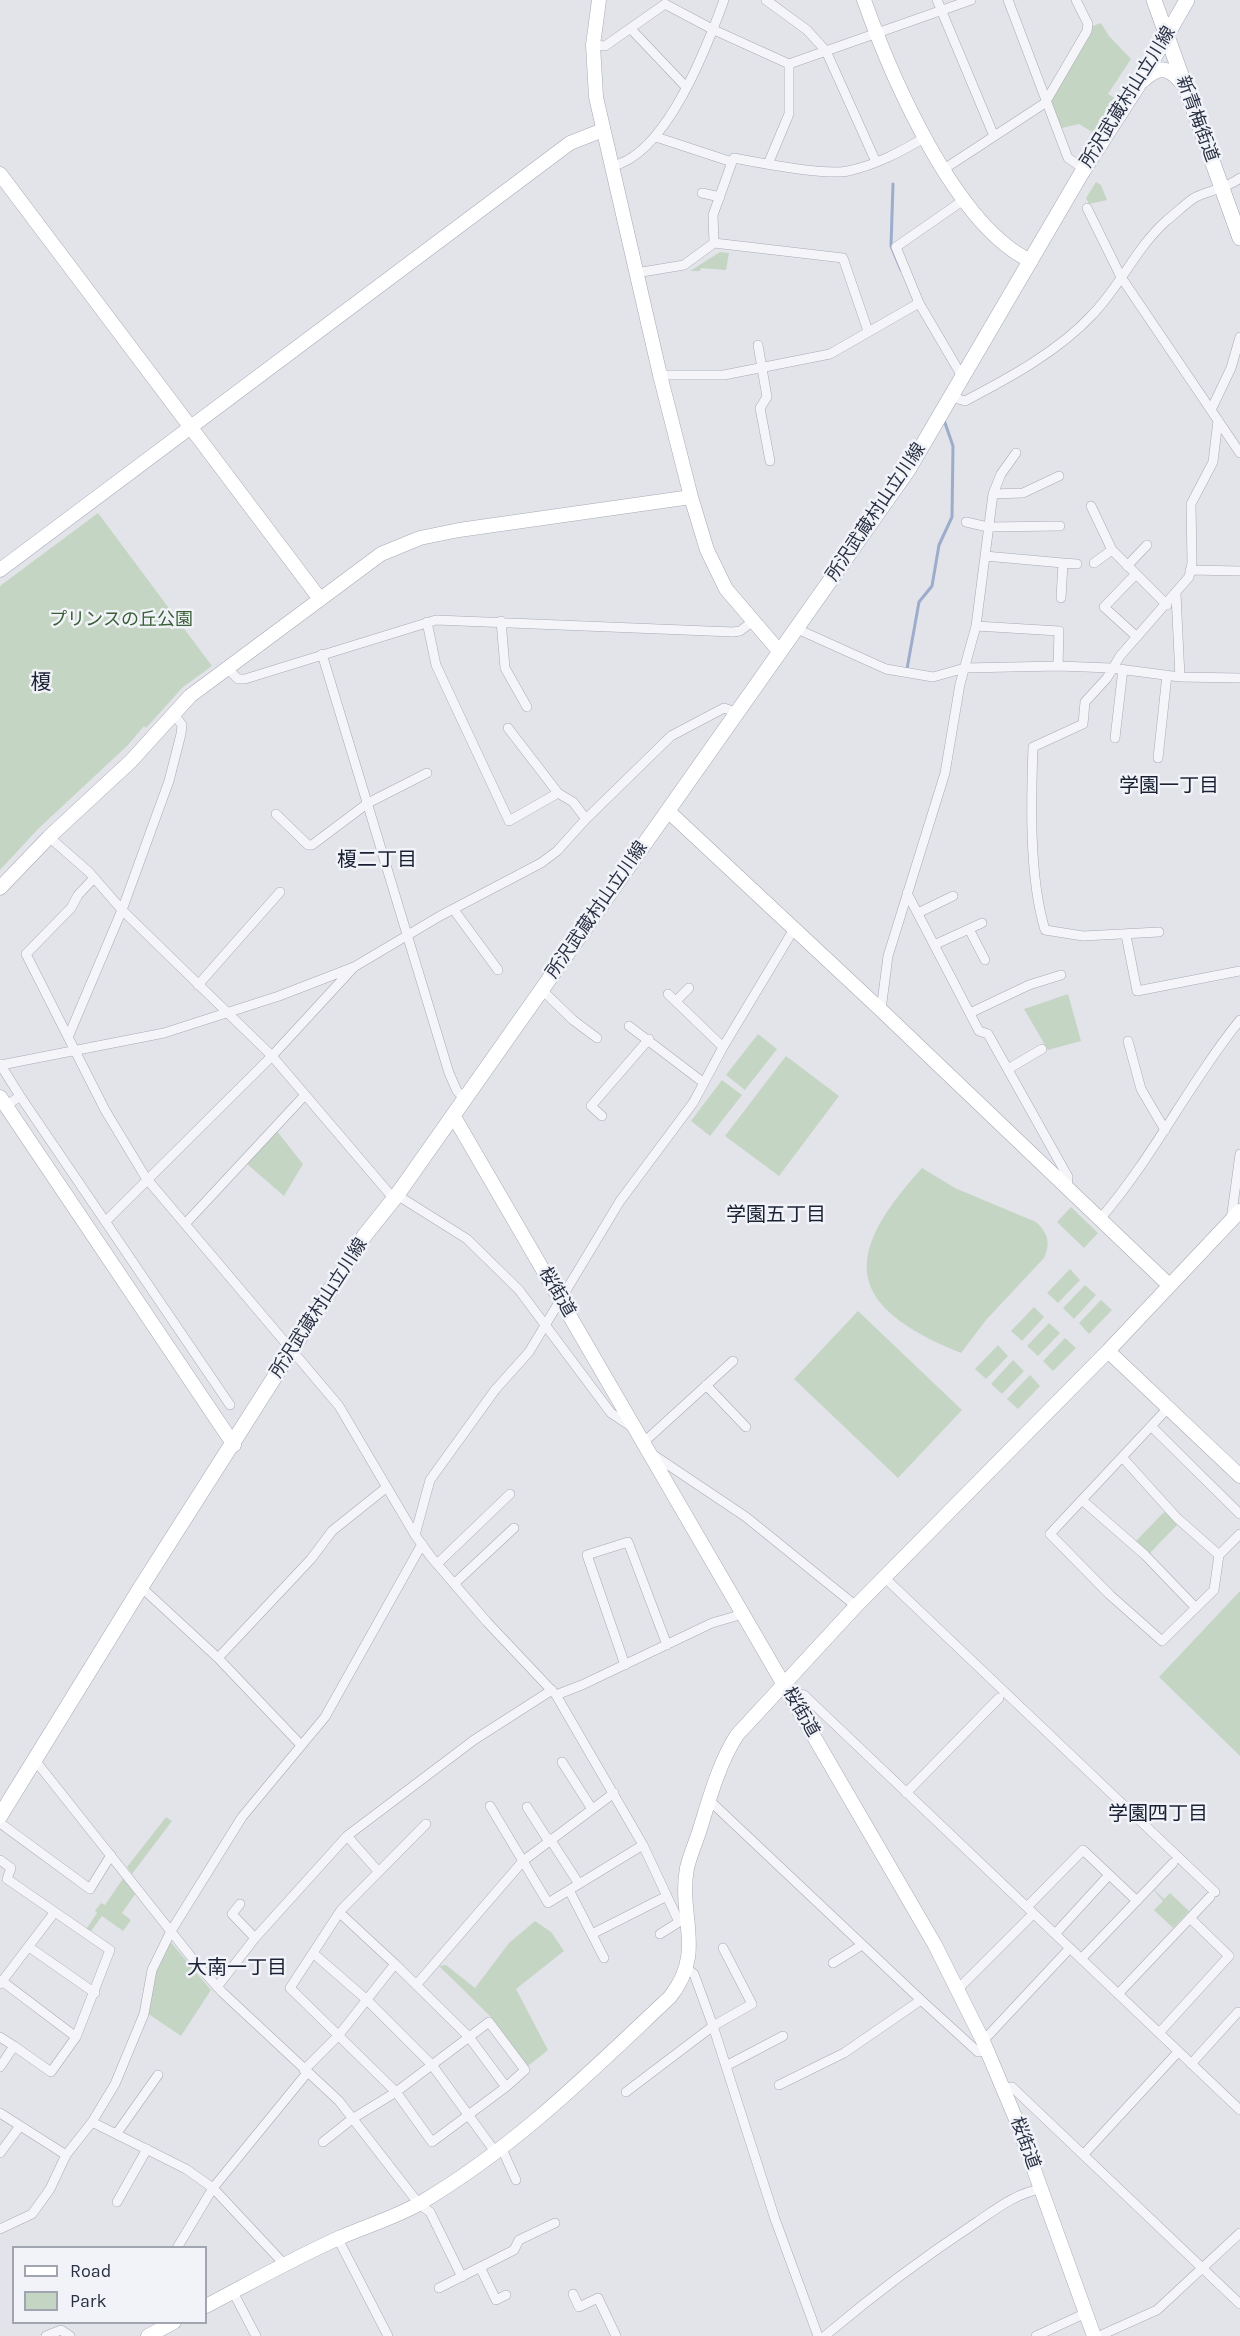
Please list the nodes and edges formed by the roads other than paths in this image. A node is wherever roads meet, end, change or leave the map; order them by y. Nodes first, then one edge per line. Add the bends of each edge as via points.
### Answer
1 (599, 0) edge
2 (724, 0) edge
3 (864, 0) edge
4 (937, 0) edge
5 (971, 0) edge
6 (1008, 0) edge
7 (1076, 0) edge
8 (1154, 0) edge
9 (1187, 0) edge
10 (769, 1) edge
11 (666, 2) edge
12 (940, 11) junction
13 (631, 28) junction
14 (714, 30) junction
15 (876, 34) junction
16 (1167, 35) junction
17 (593, 45) junction
18 (826, 51) junction
19 (789, 64) junction
20 (686, 87) junction
21 (1137, 87) junction
22 (1186, 87) junction
23 (1046, 103) junction
24 (603, 130) junction
25 (994, 136) junction
26 (656, 137) junction
27 (924, 138) junction
28 (732, 162) junction
29 (876, 162) junction
30 (768, 164) junction
31 (612, 166) junction
32 (1084, 169) junction
33 (944, 170) junction
34 (0, 174) edge
35 (1240, 178) edge
36 (1222, 189) junction
37 (702, 193) dead end
38 (720, 197) junction
39 (965, 199) junction
40 (1087, 208) dead end
41 (1240, 238) edge
42 (714, 243) junction
43 (1030, 261) junction
44 (636, 273) junction
45 (1121, 277) junction
46 (919, 303) junction
47 (868, 332) junction
48 (1240, 337) edge
49 (758, 345) dead end
50 (762, 369) junction
51 (660, 375) junction
52 (963, 378) junction
53 (952, 398) junction
54 (1211, 410) junction
55 (1218, 420) junction
56 (190, 426) junction
57 (1017, 453) dead end
58 (1240, 453) edge
59 (770, 461) dead end
60 (1059, 476) dead end
61 (993, 494) junction
62 (691, 497) junction
63 (1091, 506) dead end
64 (966, 522) dead end
65 (1060, 526) dead end
66 (988, 527) junction
67 (1147, 545) dead end
68 (1112, 550) junction
69 (985, 556) junction
70 (1063, 563) junction
71 (1094, 563) dead end
72 (1077, 564) dead end
73 (1127, 566) junction
74 (0, 570) edge
75 (1190, 570) junction
76 (1240, 571) edge
77 (1136, 574) junction
78 (1176, 594) junction
79 (1060, 598) dead end
80 (320, 599) junction
81 (1167, 605) junction
82 (501, 621) junction
83 (427, 622) junction
84 (752, 622) junction
85 (976, 626) junction
86 (795, 628) junction
87 (1137, 637) junction
88 (779, 651) junction
89 (322, 654) junction
90 (1058, 666) junction
91 (227, 668) junction
92 (965, 668) junction
93 (1111, 668) junction
94 (1123, 669) junction
95 (1167, 675) junction
96 (1180, 677) junction
97 (1240, 678) edge
98 (528, 707) dead end
99 (736, 712) junction
100 (172, 713) junction
101 (508, 728) dead end
102 (1115, 738) dead end
103 (1158, 758) dead end
104 (427, 773) dead end
105 (558, 793) junction
106 (368, 803) junction
107 (668, 811) junction
108 (276, 814) dead end
109 (586, 819) junction
110 (49, 837) junction
111 (94, 878) junction
112 (0, 888) edge
113 (280, 892) dead end
114 (907, 893) junction
115 (953, 896) dead end
116 (122, 910) junction
117 (454, 910) junction
118 (918, 913) junction
119 (982, 922) dead end
120 (794, 929) junction
121 (969, 929) junction
122 (1159, 932) dead end
123 (1126, 935) junction
124 (409, 937) junction
125 (934, 945) junction
126 (985, 960) dead end
127 (354, 967) junction
128 (498, 969) dead end
129 (1240, 971) edge
130 (1061, 975) dead end
131 (198, 985) junction
132 (688, 988) dead end
133 (542, 989) junction
134 (668, 993) dead end
135 (676, 1001) junction
136 (881, 1010) junction
137 (970, 1013) junction
138 (228, 1014) junction
139 (1240, 1020) edge
140 (629, 1026) dead end
141 (69, 1035) junction
142 (597, 1038) dead end
143 (649, 1039) junction
144 (1128, 1041) dead end
145 (723, 1047) junction
146 (1042, 1049) dead end
147 (75, 1051) junction
148 (272, 1056) junction
149 (0, 1065) edge
150 (1008, 1069) junction
151 (704, 1083) junction
152 (305, 1095) junction
153 (20, 1096) junction
154 (464, 1098) junction
155 (3, 1101) edge
156 (453, 1115) junction
157 (602, 1116) dead end
158 (1165, 1130) junction
159 (1240, 1154) edge
160 (146, 1178) junction
161 (1067, 1188) junction
162 (395, 1197) junction
163 (1235, 1216) edge
164 (1100, 1219) junction
165 (106, 1221) junction
166 (185, 1224) junction
167 (1169, 1285) junction
168 (561, 1298) junction
169 (169, 1315) junction
170 (544, 1324) junction
171 (154, 1325) junction
172 (292, 1348) junction
173 (1108, 1351) junction
174 (733, 1360) dead end
175 (706, 1385) junction
176 (230, 1405) dead end
177 (1168, 1408) junction
178 (1151, 1426) junction
179 (746, 1427) dead end
180 (637, 1430) junction
181 (234, 1445) junction
182 (647, 1447) junction
183 (1122, 1458) junction
184 (1240, 1476) edge
185 (387, 1487) junction
186 (510, 1494) dead end
187 (1082, 1500) junction
188 (1240, 1514) edge
189 (514, 1528) dead end
190 (1240, 1534) edge
191 (416, 1535) junction
192 (422, 1544) junction
193 (1219, 1555) junction
194 (437, 1564) junction
195 (885, 1578) junction
196 (454, 1584) junction
197 (141, 1587) junction
198 (856, 1606) junction
199 (1196, 1608) junction
200 (743, 1614) junction
201 (667, 1645) junction
202 (218, 1658) junction
203 (625, 1665) junction
204 (787, 1688) junction
205 (554, 1692) junction
206 (999, 1698) dead end
207 (300, 1744) junction
208 (34, 1759) junction
209 (562, 1762) dead end
210 (614, 1793) junction
211 (906, 1793) junction
212 (710, 1800) junction
213 (490, 1806) dead end
214 (527, 1807) dead end
215 (592, 1809) junction
216 (0, 1816) edge
217 (0, 1823) edge
218 (426, 1824) dead end
219 (347, 1836) junction
220 (549, 1839) junction
221 (643, 1845) junction
222 (111, 1855) junction
223 (0, 1860) edge
224 (523, 1861) junction
225 (1173, 1863) dead end
226 (378, 1871) junction
227 (1109, 1875) junction
228 (579, 1884) junction
229 (569, 1890) junction
230 (667, 1896) junction
231 (1137, 1901) junction
232 (240, 1904) dead end
233 (1030, 1911) junction
234 (54, 1913) junction
235 (341, 1914) junction
236 (1190, 1918) junction
237 (684, 1922) junction
238 (171, 1931) junction
239 (592, 1934) junction
240 (660, 1934) dead end
241 (1054, 1934) junction
242 (255, 1938) junction
243 (862, 1944) junction
244 (29, 1947) junction
245 (723, 1948) dead end
246 (1070, 1948) junction
247 (313, 1953) junction
248 (604, 1958) dead end
249 (1081, 1959) junction
250 (833, 1963) dead end
251 (395, 1964) junction
252 (686, 1968) junction
253 (1, 1983) edge
254 (417, 1984) junction
255 (217, 1987) junction
256 (958, 1989) junction
257 (95, 1993) junction
258 (1118, 1994) junction
259 (367, 2000) junction
260 (921, 2000) junction
261 (1237, 2011) edge
262 (713, 2026) junction
263 (1159, 2033) junction
264 (338, 2036) junction
265 (783, 2036) dead end
266 (0, 2037) edge
267 (76, 2037) junction
268 (470, 2037) junction
269 (14, 2046) junction
270 (985, 2046) junction
271 (1178, 2052) junction
272 (1191, 2064) junction
273 (432, 2065) junction
274 (726, 2066) junction
275 (0, 2067) edge
276 (306, 2072) junction
277 (158, 2075) dead end
278 (779, 2085) dead end
279 (506, 2087) junction
280 (1003, 2088) junction
281 (396, 2092) junction
282 (626, 2092) dead end
283 (1240, 2110) edge
284 (0, 2113) edge
285 (469, 2117) junction
286 (352, 2119) junction
287 (92, 2122) junction
288 (20, 2126) junction
289 (117, 2133) junction
290 (323, 2142) dead end
291 (147, 2149) junction
292 (499, 2151) junction
293 (0, 2153) edge
294 (1084, 2154) junction
295 (66, 2155) junction
296 (516, 2180) dead end
297 (213, 2188) junction
298 (1042, 2189) junction
299 (117, 2202) dead end
300 (419, 2204) junction
301 (555, 2223) dead end
302 (0, 2229) edge
303 (1240, 2233) edge
304 (338, 2239) junction
305 (178, 2246) edge
306 (285, 2265) junction
307 (480, 2267) junction
308 (1203, 2268) junction
309 (462, 2277) junction
310 (439, 2288) dead end
311 (233, 2292) junction
312 (573, 2294) dead end
313 (506, 2295) dead end
314 (1240, 2304) edge
315 (207, 2305) edge
316 (1086, 2313) junction
317 (170, 2324) edge
318 (46, 2336) edge
319 (70, 2336) edge
320 (148, 2336) edge
321 (256, 2336) edge
322 (388, 2336) edge
323 (616, 2336) edge
324 (818, 2336) edge
325 (825, 2336) edge
326 (1036, 2336) edge
327 (1097, 2336) edge

1 - 17 street
2 - 14 street
3 - 15 street
4 - 12 street
5 - 12 street
6 - 23 street
7 - 23 street via 1088,24 1087,31
8 - 16 main road, 新青梅街道
9 - 16 main road, 所沢武蔵村山立川線
10 - 18 street via 807,30
11 - 13 street
11 - 14 street
12 - 15 street
12 - 25 street
13 - 17 street via 605,46
13 - 20 street
14 - 19 street
14 - 20 street
15 - 18 street
15 - 27 street
16 - 21 main road, 所沢武蔵村山立川線
16 - 22 main road, 新青梅街道
17 - 24 street via 596,97
18 - 19 street
18 - 29 street
19 - 30 street via 789,114
20 - 26 street
21 - 22 main road via 1154,70 1165,69
21 - 32 main road, 所沢武蔵村山立川線
22 - 36 main road, 新青梅街道
23 - 25 street
23 - 32 street via 1068,158
24 - 31 street
24 - 56 street via 570,143
25 - 33 street
26 - 28 street
26 - 31 street
27 - 29 street
27 - 33 street
28 - 30 street via 734,158
28 - 38 street
29 - 30 street via 846,172
31 - 44 street
32 - 43 main road, 所沢武蔵村山立川線
33 - 39 street
34 - 56 street
35 - 36 street
36 - 41 main road, 新青梅街道
36 - 45 street via 1195,198 1146,242
37 - 38 street
38 - 42 street via 713,215
39 - 43 street via 1007,247
39 - 46 street via 896,247
40 - 45 street
42 - 44 street via 684,265
42 - 47 street via 843,258
43 - 52 main road, 所沢武蔵村山立川線
44 - 51 street
45 - 53 street via 1093,314 1063,340 965,401
45 - 54 street
46 - 47 street
46 - 52 street
47 - 50 street via 830,354
48 - 54 street via 1231,368
49 - 50 street
50 - 51 street via 724,375
50 - 59 street via 767,397 760,408
51 - 62 street
52 - 53 main road, 所沢武蔵村山立川線
53 - 86 main road, 所沢武蔵村山立川線 via 908,470
54 - 55 street
55 - 58 street
55 - 75 street via 1213,462 1191,504
56 - 74 street
56 - 80 street
57 - 61 street via 1001,474
60 - 61 street via 1023,493
61 - 66 street
62 - 80 street via 420,538 381,554
62 - 84 street via 718,574
63 - 68 street
64 - 66 street
65 - 66 street
66 - 69 street
67 - 73 street
68 - 71 street
68 - 73 street
69 - 70 street
69 - 85 street
70 - 72 street
70 - 79 street
73 - 77 street
75 - 76 street
75 - 78 street via 1189,578
77 - 81 street
77 - 87 street via 1104,607
78 - 81 street
78 - 96 street
80 - 91 street
81 - 87 street
82 - 83 street
82 - 84 street via 733,632
82 - 98 street via 505,668
83 - 89 street
83 - 105 street via 436,665 509,821
84 - 88 street
85 - 90 street via 1059,631
85 - 92 street
86 - 88 main road, 所沢武蔵村山立川線
86 - 92 street via 886,669 933,677
87 - 93 street
88 - 99 main road, 所沢武蔵村山立川線
89 - 91 street via 245,679 238,679
89 - 106 street
90 - 92 street
90 - 93 street
91 - 100 street
92 - 114 street via 945,774
93 - 94 street
93 - 123 street via 1085,702 1083,724 1033,747 1031,801 1039,909 1045,930 1083,936
94 - 95 street
94 - 102 street
95 - 96 street
95 - 103 street
96 - 97 street
99 - 107 main road, 所沢武蔵村山立川線
99 - 109 street via 724,708 671,736
100 - 110 street via 131,761
100 - 116 street via 182,726 182,734
101 - 105 street
104 - 106 street
105 - 109 street via 573,802
106 - 108 street via 312,845
106 - 124 street
107 - 120 street
107 - 133 main road, 所沢武蔵村山立川線
109 - 117 street via 541,863
110 - 111 street
110 - 112 street
111 - 116 street
111 - 141 street via 26,954
113 - 131 street
114 - 118 street
114 - 136 street via 888,956
115 - 118 street
116 - 131 street
116 - 141 street
117 - 124 street
117 - 128 street
118 - 125 street
119 - 121 street
120 - 136 street
120 - 145 street
121 - 125 street
121 - 126 street
122 - 123 street
123 - 129 street via 1137,991
124 - 127 street
124 - 154 street via 449,1073
125 - 137 street
127 - 138 street
127 - 148 street
130 - 137 street via 1029,985
131 - 138 street
132 - 135 street
133 - 142 street
133 - 154 main road, 所沢武蔵村山立川線
134 - 135 street
135 - 145 street
136 - 161 street
137 - 150 street via 979,1031 988,1034
138 - 147 street via 164,1033
138 - 148 street
139 - 158 street
140 - 143 street
141 - 147 street
143 - 151 street
143 - 157 street via 591,1106
144 - 158 street via 1141,1089
145 - 151 street
146 - 150 street
147 - 149 street
147 - 160 street
148 - 152 street
148 - 160 street
149 - 153 street
150 - 161 street via 1068,1177
151 - 168 street via 620,1201
152 - 162 street
152 - 166 street
153 - 155 street
153 - 165 street
154 - 156 main road, 所沢武蔵村山立川線
155 - 171 street
156 - 162 main road, 所沢武蔵村山立川線
156 - 168 street, 桜街道
158 - 164 street
159 - 163 street
160 - 165 street
160 - 166 street
161 - 164 street
162 - 170 street via 467,1239 519,1290
162 - 172 main road, 所沢武蔵村山立川線
163 - 167 street
164 - 167 street
165 - 169 street
166 - 172 street
167 - 173 street
168 - 170 street
168 - 180 street, 桜街道
169 - 171 street
169 - 176 street
170 - 180 street via 610,1413
170 - 191 street via 529,1352 495,1390 430,1480
171 - 181 street
172 - 181 main road, 所沢武蔵村山立川線
172 - 185 street via 339,1406
173 - 177 street
173 - 195 street
174 - 175 street
175 - 179 street
175 - 182 street
177 - 178 street
177 - 184 street
178 - 183 street
178 - 188 street
180 - 182 street, 桜街道
181 - 197 main road, 所沢武蔵村山立川線
182 - 198 street via 746,1517
182 - 200 street, 桜街道
183 - 187 street
183 - 193 street via 1177,1518
185 - 191 street
185 - 202 street via 332,1531 311,1559
186 - 194 street
187 - 199 street via 1145,1555
187 - 199 street via 1050,1534 1110,1595 1162,1641
189 - 196 street
190 - 193 street
191 - 192 street
192 - 194 street
192 - 207 street via 325,1716
193 - 199 street via 1214,1590
194 - 196 street
195 - 198 street
195 - 236 street via 1212,1895
196 - 205 street
197 - 202 street
197 - 208 main road, 所沢武蔵村山立川線
198 - 204 street
200 - 201 street via 712,1623
200 - 204 street, 桜街道
201 - 203 street
201 - 203 street via 628,1542 587,1555
202 - 207 street
203 - 205 street
204 - 211 street via 804,1695
204 - 212 street via 737,1735 724,1757
204 - 256 street, 桜街道
205 - 210 street
205 - 219 street via 474,1740
206 - 211 street
207 - 238 street via 242,1817
208 - 216 main road, 所沢武蔵村山立川線
208 - 222 street
209 - 215 street
210 - 215 street
210 - 221 street
211 - 233 street
212 - 237 street via 687,1869
212 - 243 street
213 - 224 street
214 - 220 street
215 - 220 street
217 - 222 street via 90,1889
218 - 226 street
219 - 226 street
219 - 242 street
220 - 224 street
220 - 228 street
221 - 228 street
221 - 230 street
222 - 238 street
223 - 234 street via 11,1868 7,1879
224 - 229 street via 548,1903
224 - 254 street
225 - 231 street
226 - 235 street
227 - 231 street
227 - 233 street via 1083,1850
227 - 241 street
228 - 229 street
229 - 239 street
230 - 237 street
230 - 239 street
231 - 249 street
232 - 242 street via 232,1914
233 - 241 street
233 - 256 street
234 - 244 street
234 - 257 street via 110,1950
235 - 247 street
235 - 251 street
236 - 258 street
236 - 263 street via 1229,1956
237 - 240 street
237 - 252 street via 691,1945
238 - 255 street
238 - 287 street via 152,1970 144,2014 115,2084
239 - 248 street
241 - 246 street
242 - 255 street
243 - 250 street
243 - 260 street
244 - 253 street
244 - 257 street
245 - 262 street via 752,2004
246 - 249 street
246 - 270 street
247 - 259 street
247 - 264 street via 290,1988
249 - 258 street
251 - 254 street
251 - 259 street
252 - 262 street via 694,1974
252 - 292 street via 670,1997 555,2106
253 - 267 street
254 - 268 street
255 - 276 street
256 - 270 street, 桜街道
257 - 267 street
258 - 263 street
259 - 264 street
259 - 273 street
260 - 270 street via 978,2052
260 - 278 street via 844,2053
261 - 272 street
262 - 274 street
262 - 282 street
263 - 271 street
264 - 276 street
264 - 281 street
265 - 274 street
266 - 269 street
267 - 269 street via 51,2072
268 - 273 street
268 - 279 street
268 - 279 street via 489,2022 525,2070
269 - 275 street
270 - 280 street, 桜街道
271 - 272 street
271 - 294 street
272 - 283 street
273 - 281 street
273 - 285 street
274 - 324 street
276 - 286 street via 339,2101
276 - 297 street
277 - 289 street
279 - 285 street
280 - 294 street via 1012,2087
280 - 298 street, 桜街道
281 - 285 street via 432,2142
281 - 286 street
284 - 288 street
285 - 292 street
286 - 290 street
286 - 300 street
287 - 289 street
287 - 295 street
288 - 293 street
288 - 295 street
289 - 291 street
291 - 297 street
291 - 299 street
292 - 296 street
292 - 300 street
294 - 308 street
295 - 302 street via 50,2189 32,2214
297 - 305 street
297 - 306 street
298 - 316 street, 桜街道
298 - 325 street via 1030,2190 950,2240
300 - 304 street
300 - 309 street via 430,2212
301 - 307 street via 519,2240 514,2250
303 - 308 street
304 - 306 street
304 - 322 street
306 - 311 street
307 - 309 street
307 - 313 street via 496,2300
308 - 314 street
308 - 327 street via 1157,2310
309 - 310 street
311 - 315 street
311 - 321 street
312 - 323 street via 579,2307 597,2298
316 - 326 street
316 - 327 street, 桜街道
317 - 320 street
318 - 319 street via 62,2330

